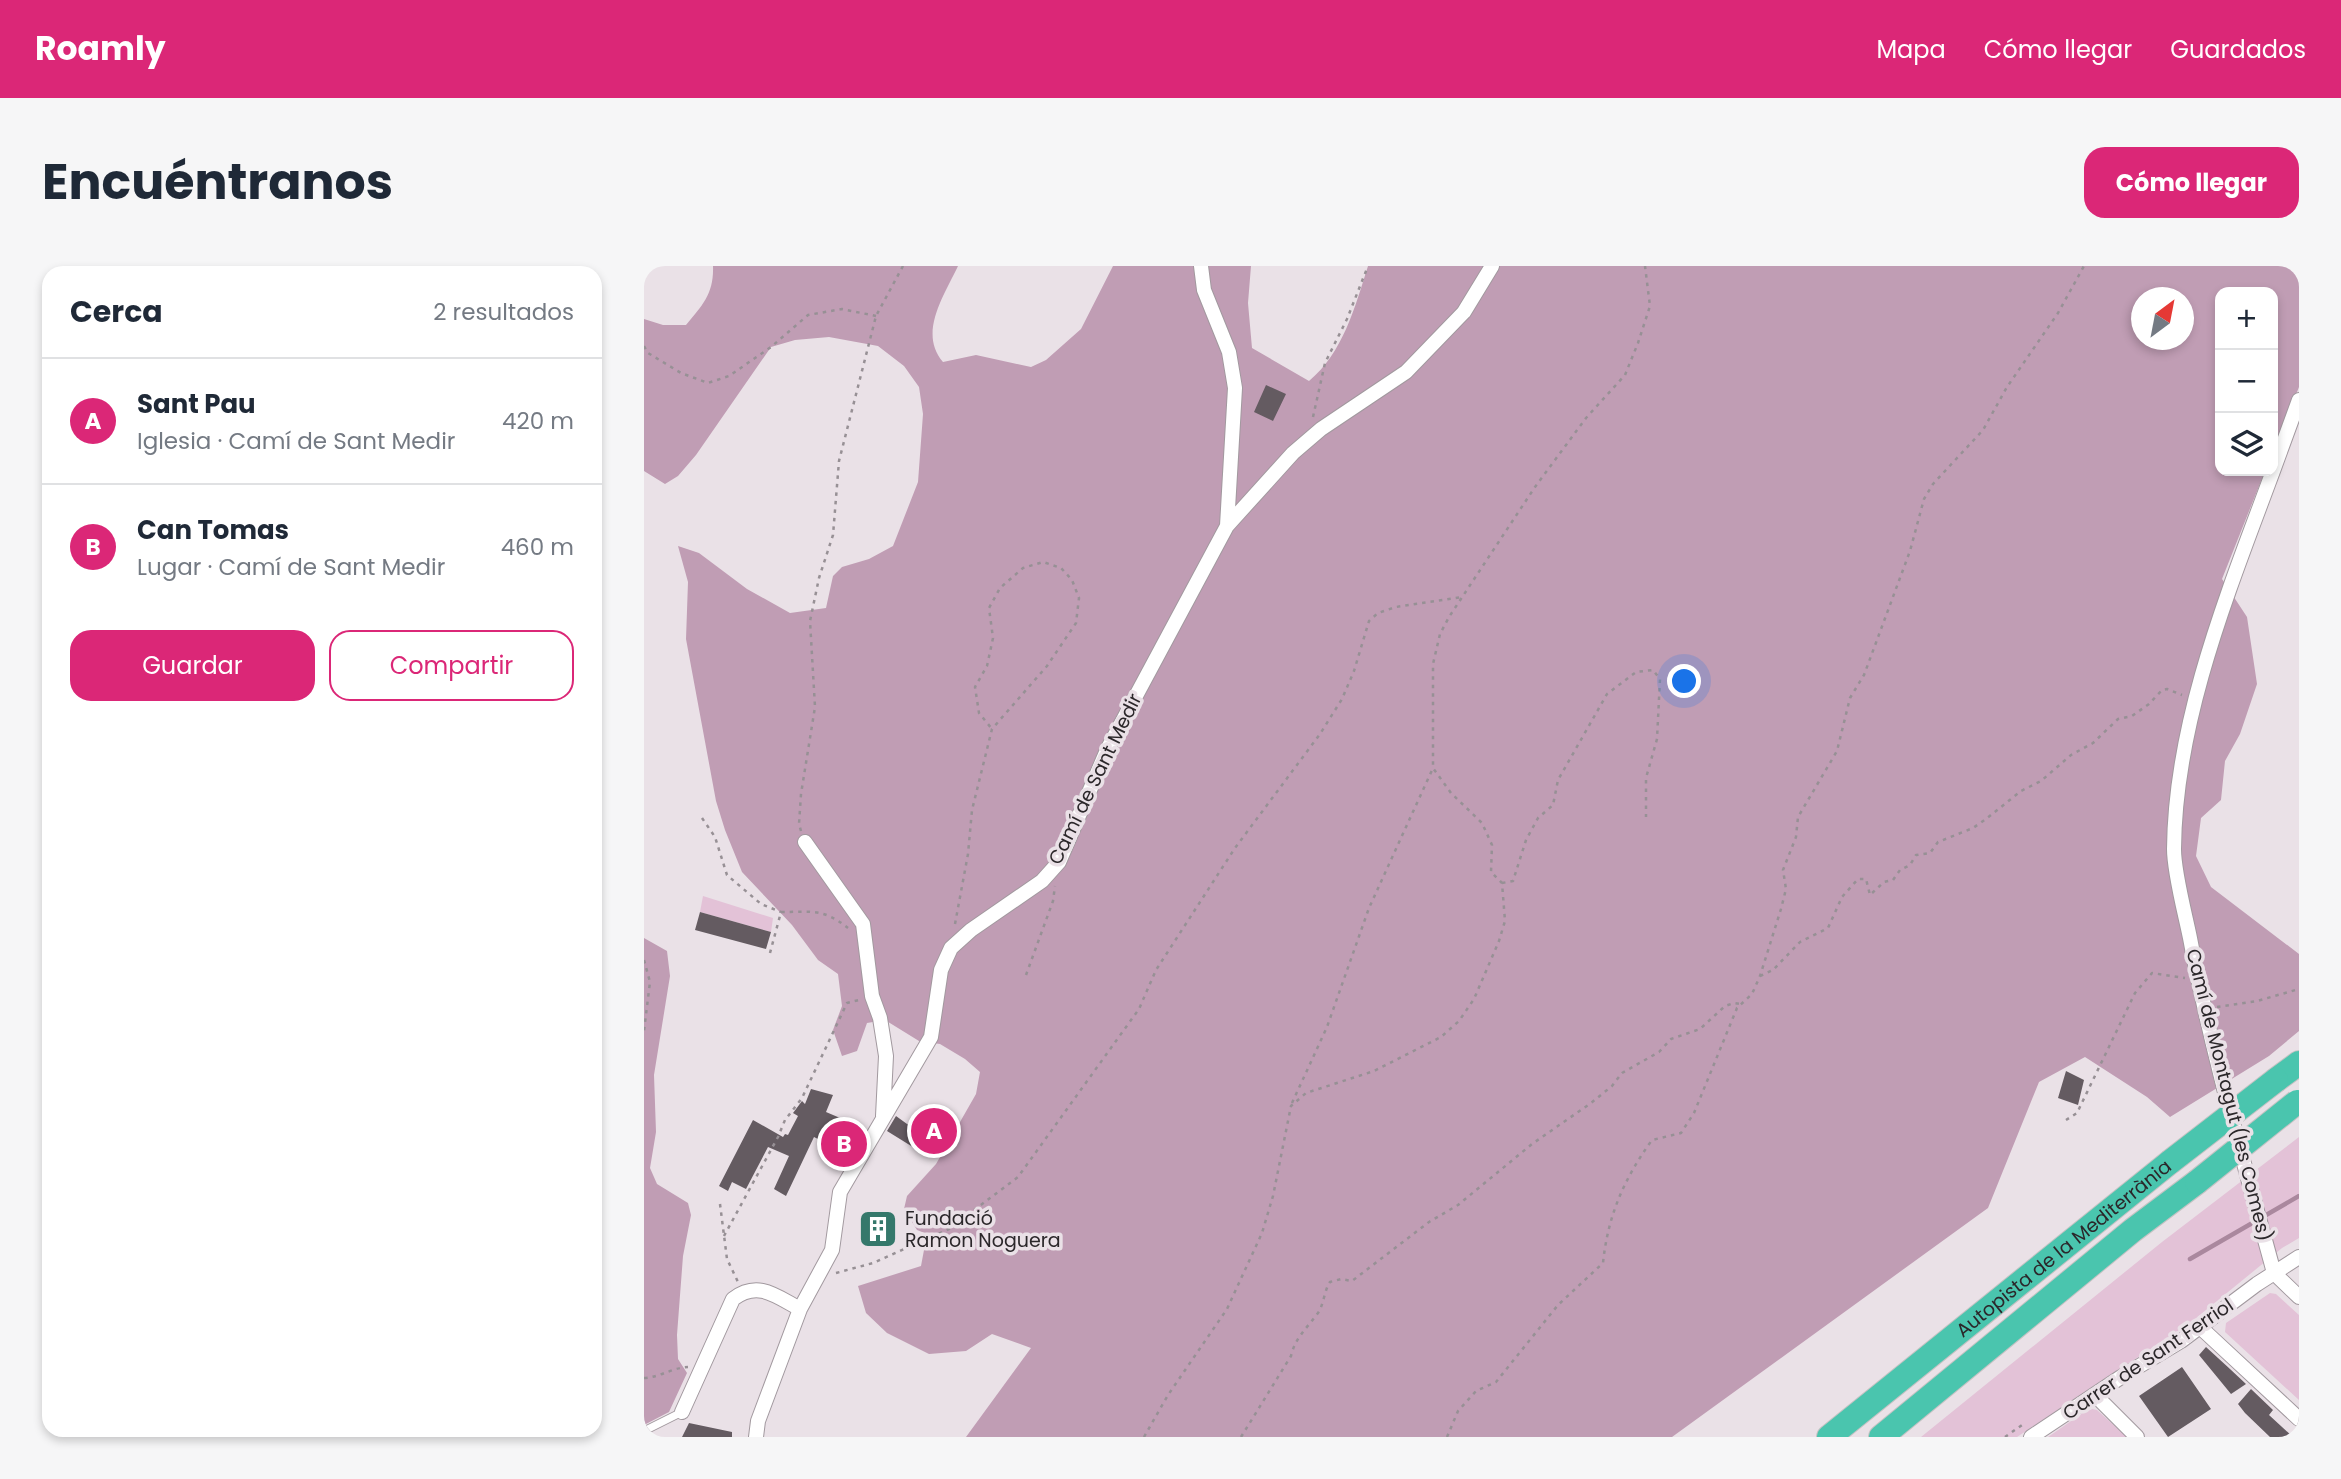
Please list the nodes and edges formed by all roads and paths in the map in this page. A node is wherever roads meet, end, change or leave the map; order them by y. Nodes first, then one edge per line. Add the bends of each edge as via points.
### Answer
1 (903, 266) edge
2 (1201, 266) edge
3 (1368, 266) edge
4 (1492, 266) edge
5 (1645, 266) edge
6 (2084, 266) edge
7 (876, 316) junction
8 (644, 346) edge
9 (2299, 400) edge
10 (1308, 441) junction
11 (2278, 457) edge
12 (2271, 476) edge
13 (1227, 526) junction
14 (1462, 597) junction
15 (2196, 699) junction
16 (992, 729) junction
17 (1433, 768) junction
18 (1646, 817) dead end
19 (702, 818) dead end
20 (804, 842) joint
21 (1059, 862) junction
22 (1502, 883) junction
23 (781, 912) junction
24 (865, 941) junction
25 (951, 948) junction
26 (770, 953) dead end
27 (644, 960) edge
28 (1026, 975) dead end
29 (1760, 976) junction
30 (2198, 981) junction
31 (2299, 989) edge
32 (872, 996) junction
33 (1741, 1004) junction
34 (2203, 1009) junction
35 (644, 1031) edge
36 (2299, 1063) edge
37 (2298, 1102) edge
38 (1291, 1106) junction
39 (883, 1118) junction
40 (2066, 1121) dead end
41 (720, 1204) dead end
42 (724, 1236) junction
43 (2299, 1257) edge
44 (2274, 1273) junction
45 (817, 1278) junction
46 (743, 1292) junction
47 (2299, 1297) edge
48 (800, 1310) junction
49 (2200, 1327) junction
50 (702, 1367) junction
51 (644, 1378) edge
52 (2095, 1395) junction
53 (682, 1412) joint
54 (2299, 1419) edge
55 (644, 1431) edge
56 (756, 1437) edge
57 (1144, 1437) edge
58 (1241, 1437) edge
59 (1447, 1437) edge
60 (1829, 1437) edge
61 (1881, 1437) edge
62 (2031, 1437) edge
63 (2137, 1437) edge

1 - 7 path
2 - 13 street, Camí de Sant Medir via 1204,290 1229,352 1235,388
3 - 10 path via 1325,363
4 - 10 street via 1464,312 1406,372
5 - 14 path via 1650,306 1625,375 1535,487
6 - 29 path via 1983,430 1924,499 1878,638 1850,698 1837,751 1798,817 1796,837 1783,870 1786,889
7 - 8 path via 842,309 808,316 729,376 708,383 681,373
7 - 20 path via 839,461 833,536 810,621 815,707 801,794 799,824
9 - 11 street, Camí de Montagut (les Comes)
10 - 13 street
12 - 15 street, Camí de Montagut (les Comes)
13 - 21 street, Camí de Sant Medir via 1108,748
14 - 17 path via 1440,635 1433,664
14 - 45 path via 1396,607 1369,621 1342,699 1320,734 1235,848 1156,970 1139,1009 1018,1177 949,1229 873,1263
15 - 29 path via 2162,690 2149,704 2118,719 2093,743 1973,828 1938,842 1930,853 1916,855 1875,892 1870,895 1866,879 1858,879 1842,897 1828,928 1800,942 1773,970
15 - 30 street, Camí de Montagut (les Comes) via 2179,778 2174,852
16 - 16 path via 1047,666 1076,623 1079,598 1061,568 1044,562 1023,568 1000,588 989,608 993,638 987,666 975,687 979,713
16 - 25 path via 972,810
17 - 22 path via 1482,822 1492,845 1491,872
17 - 38 path via 1369,908 1327,1027
18 - 22 path via 1646,778 1659,715 1660,679 1653,670 1636,672 1607,694 1558,780 1553,805 1538,818 1526,840 1513,881
19 - 23 path via 715,838 727,875 761,904
20 - 24 street via 863,924
21 - 25 street, Camí de Sant Medir via 1042,881
21 - 28 path via 1053,901
22 - 38 path via 1505,922 1474,999 1459,1021 1441,1037 1374,1070 1306,1093
23 - 24 path via 821,912
23 - 26 path
24 - 32 street
25 - 39 street via 941,970 931,1037
27 - 35 path via 650,982
29 - 33 path
30 - 34 street, Camí de Montagut (les Comes)
30 - 40 path via 2165,973 2152,973 2143,981 2077,1113
31 - 34 path
32 - 39 street via 886,1056
32 - 42 path via 847,1003 802,1098 785,1120
33 - 58 path via 1725,1006 1700,1029 1671,1039 1659,1052 1622,1073 1591,1103 1352,1281 1330,1282 1319,1312 1294,1343 1291,1356
33 - 59 path via 1694,1113 1681,1133 1652,1140 1623,1186 1606,1233 1603,1264 1558,1305 1496,1382 1476,1391 1458,1411
34 - 44 street, Camí de Montagut (les Comes)
36 - 60 highway, Autopista de la Mediterrània, bridge
37 - 61 highway, Autopista de la Mediterrània, bridge via 2133,1230
38 - 57 path via 1262,1233 1227,1309
39 - 45 street via 840,1192 832,1251
41 - 42 path
42 - 46 path via 727,1259
43 - 44 street, Carrer de Sant Ferriol
44 - 47 street
44 - 49 street, Carrer de Sant Ferriol
45 - 48 street
46 - 48 street via 770,1292
46 - 50 street via 733,1299
48 - 56 street
49 - 52 street, Carrer de Sant Ferriol
49 - 54 street
50 - 51 path via 675,1368
50 - 53 street
52 - 62 street, Carrer de Sant Ferriol
52 - 63 street
53 - 55 lane

